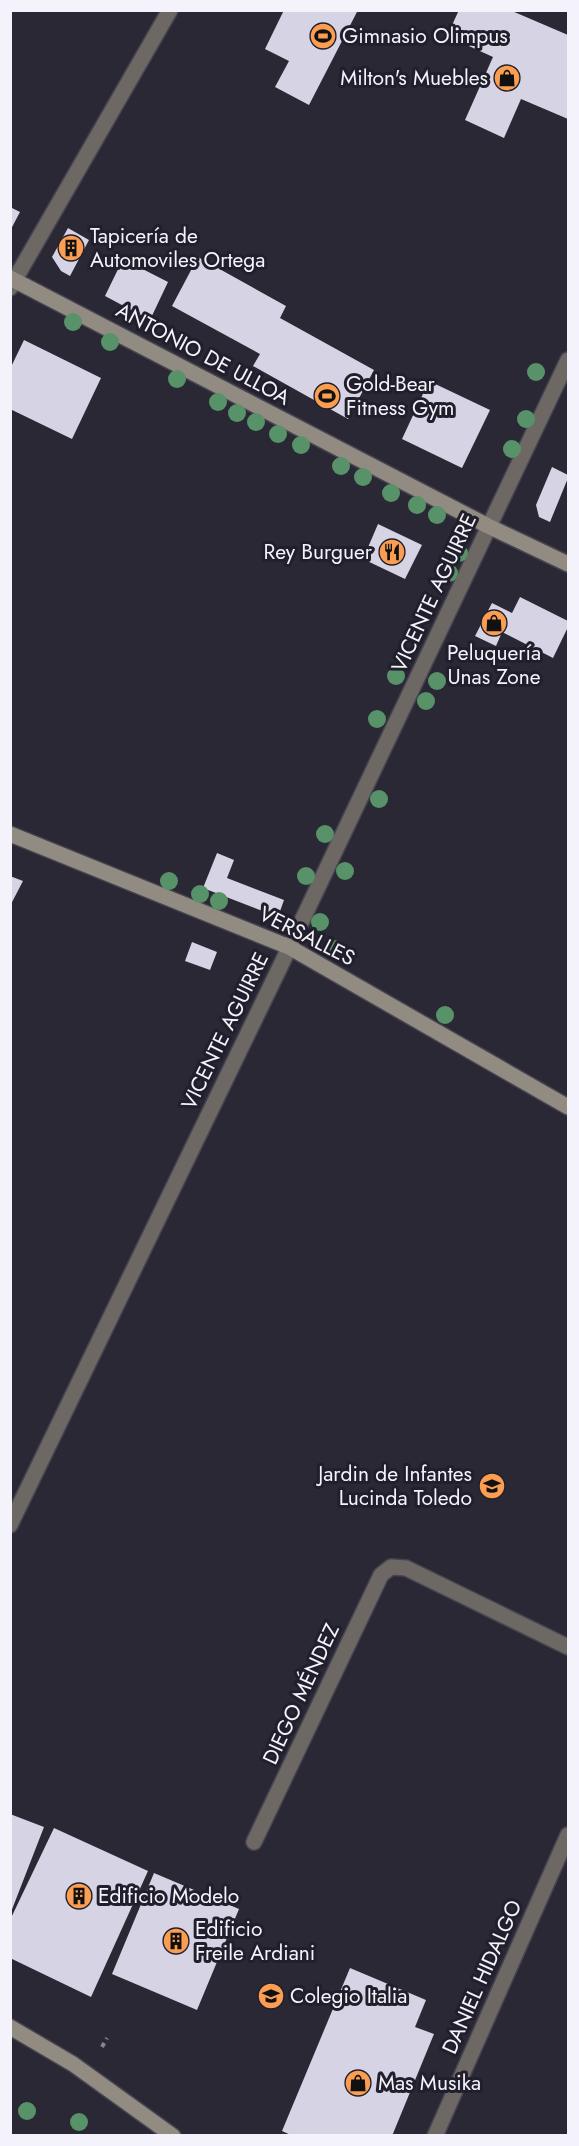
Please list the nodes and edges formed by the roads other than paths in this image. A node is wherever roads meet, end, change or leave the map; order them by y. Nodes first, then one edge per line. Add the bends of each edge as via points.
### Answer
1 (170, 10) edge
2 (12, 282) edge
3 (568, 360) edge
4 (488, 526) junction
5 (568, 564) edge
6 (10, 834) edge
7 (289, 947) junction
8 (568, 1107) edge
9 (10, 1525) edge
10 (568, 1647) edge
11 (568, 1835) edge
12 (254, 1842) dead end
13 (10, 2027) edge
14 (173, 2136) edge
15 (435, 2136) edge

1 - 2 street
2 - 4 street, ANTONIO DE ULLOA
3 - 4 street, VICENTE AGUIRRE
4 - 5 street, ANTONIO DE ULLOA
4 - 7 street, VICENTE AGUIRRE
6 - 7 street, VERSALLES
7 - 8 street, VERSALLES
7 - 9 street, VICENTE AGUIRRE
10 - 12 street, DIEGO MÉNDEZ via 406,1568 392,1567 381,1575
11 - 15 street, DANIEL HIDALGO
13 - 14 street via 73,2064

